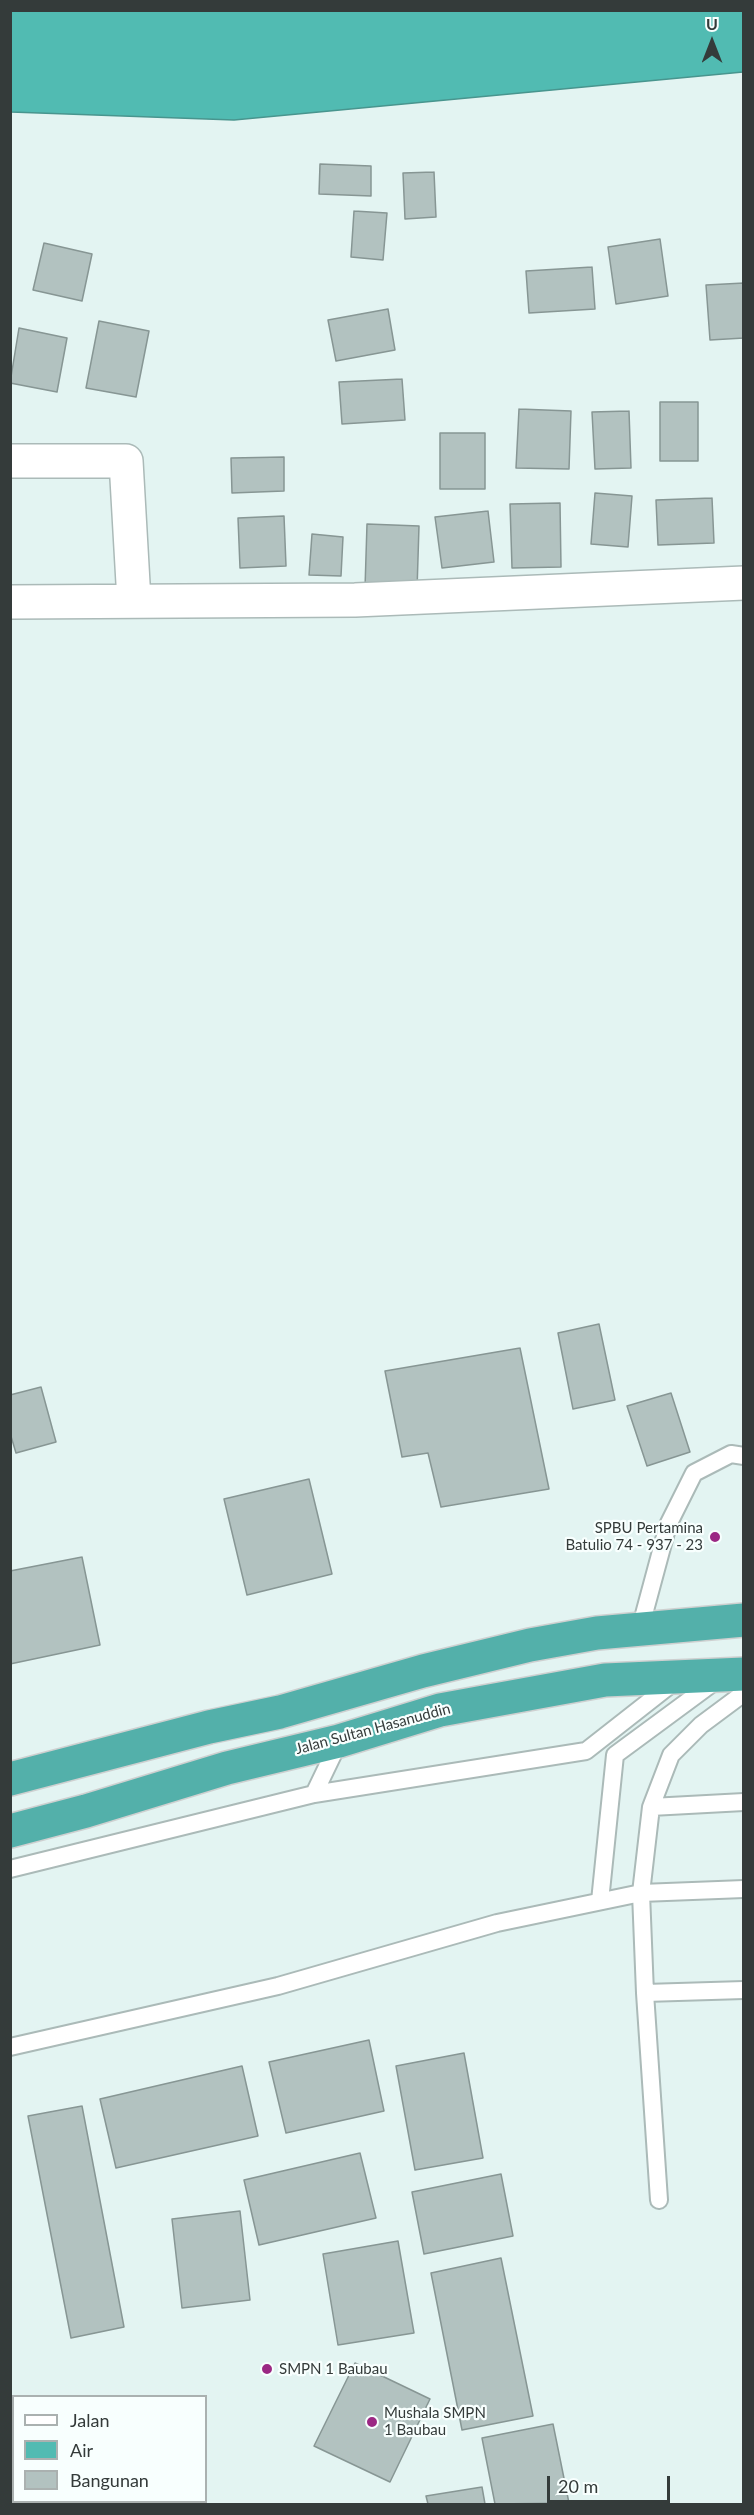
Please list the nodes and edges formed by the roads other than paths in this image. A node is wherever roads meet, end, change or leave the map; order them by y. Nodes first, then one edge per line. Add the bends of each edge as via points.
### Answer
1 (10, 461) edge
2 (744, 583) edge
3 (134, 601) junction
4 (10, 602) edge
5 (744, 1456) edge
6 (744, 1620) edge
7 (640, 1629) junction
8 (681, 1676) junction
9 (737, 1681) edge
10 (339, 1741) junction
11 (10, 1779) edge
12 (314, 1794) junction
13 (744, 1802) edge
14 (651, 1807) junction
15 (10, 1831) edge
16 (10, 1869) edge
17 (744, 1889) edge
18 (641, 1893) junction
19 (600, 1901) junction
20 (744, 1990) edge
21 (645, 1993) junction
22 (10, 2047) edge
23 (659, 2200) dead end

1 - 3 street via 126,461
2 - 3 street via 355,600
3 - 4 street
5 - 7 lane via 731,1454 694,1473 668,1524
6 - 7 highway
7 - 11 highway via 530,1645
8 - 9 highway, Jalan Sultan Hasanuddin
8 - 10 highway, Jalan Sultan Hasanuddin via 571,1684 440,1710
8 - 12 lane via 586,1751
9 - 14 lane via 671,1755
9 - 19 lane via 615,1755
10 - 12 lane
10 - 15 highway, Jalan Sultan Hasanuddin via 227,1768
12 - 16 lane
13 - 14 lane
14 - 18 lane
17 - 18 lane
18 - 19 lane
18 - 21 lane
19 - 22 lane via 497,1923 278,1986
20 - 21 lane
21 - 23 lane

